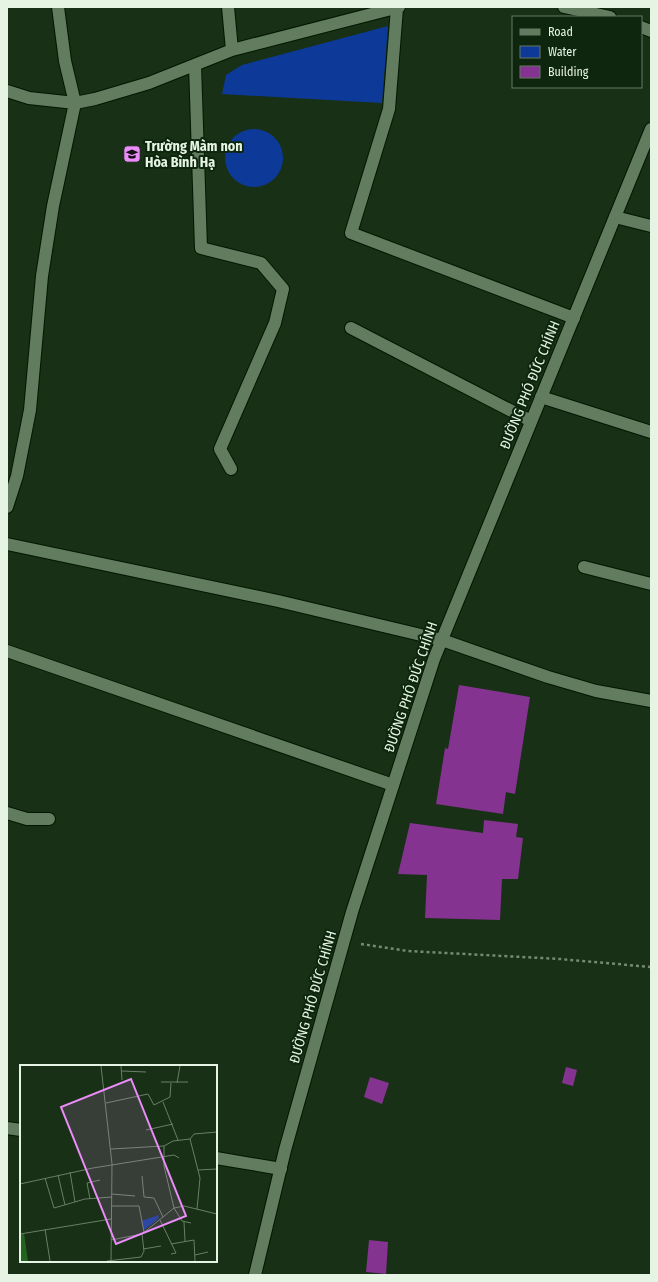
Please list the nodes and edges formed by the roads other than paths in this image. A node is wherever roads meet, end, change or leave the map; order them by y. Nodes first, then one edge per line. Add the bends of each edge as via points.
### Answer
1 (58, 7) edge
2 (228, 7) edge
3 (564, 7) edge
4 (398, 8) edge
5 (605, 16) edge
6 (232, 50) junction
7 (195, 65) junction
8 (7, 91) edge
9 (75, 103) junction
10 (651, 129) edge
11 (615, 216) junction
12 (651, 226) edge
13 (574, 318) junction
14 (351, 328) dead end
15 (542, 397) junction
16 (531, 421) junction
17 (651, 432) edge
18 (231, 469) dead end
19 (7, 507) edge
20 (7, 544) edge
21 (584, 566) dead end
22 (651, 584) edge
23 (442, 640) junction
24 (7, 651) edge
25 (651, 701) edge
26 (393, 785) junction
27 (7, 813) edge
28 (49, 819) dead end
29 (7, 1128) edge
30 (20, 1130) edge
31 (217, 1158) edge
32 (281, 1169) junction
33 (255, 1275) edge

1 - 9 street via 65,61
2 - 6 street
3 - 5 street
4 - 6 street
4 - 13 street via 389,109 351,233
6 - 7 street
7 - 9 street via 149,83
7 - 18 street via 201,248 261,263 283,289 275,324 220,448
8 - 9 street via 29,98
9 - 19 street via 53,206 42,276 30,410 17,476
10 - 11 street, ĐƯỜNG PHÓ ĐỨC CHÍNH
11 - 12 street
11 - 13 street, ĐƯỜNG PHÓ ĐỨC CHÍNH
13 - 15 street, ĐƯỜNG PHÓ ĐỨC CHÍNH
14 - 16 street
15 - 16 street, ĐƯỜNG PHÓ ĐỨC CHÍNH
15 - 17 street
16 - 23 street, ĐƯỜNG PHÓ ĐỨC CHÍNH
20 - 23 street via 278,601
21 - 22 street
23 - 25 street via 548,677 596,691
23 - 26 street, ĐƯỜNG PHÓ ĐỨC CHÍNH
24 - 26 street
26 - 32 street, ĐƯỜNG PHÓ ĐỨC CHÍNH via 344,942
27 - 28 street via 27,819
29 - 30 street
31 - 32 street
32 - 33 street, ĐƯỜNG PHÓ ĐỨC CHÍNH

